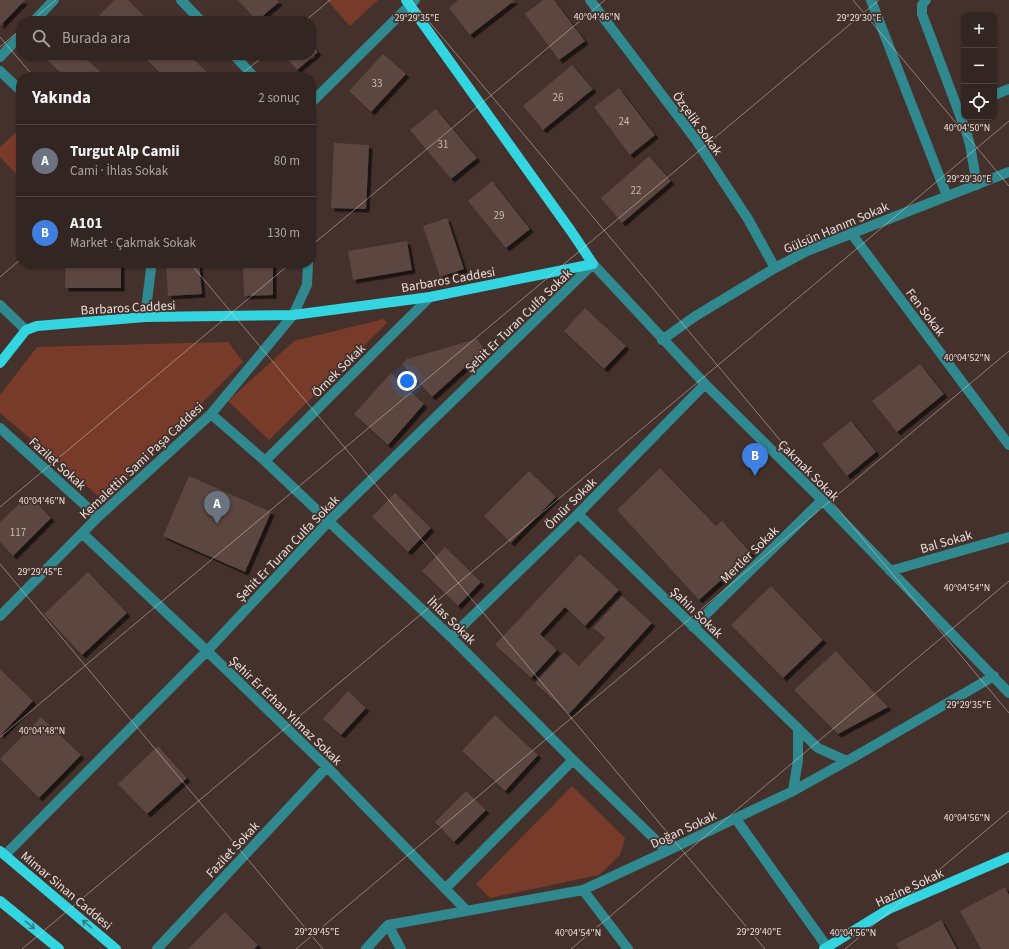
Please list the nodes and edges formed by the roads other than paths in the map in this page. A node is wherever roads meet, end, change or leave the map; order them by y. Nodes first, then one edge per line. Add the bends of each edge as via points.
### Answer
1 (54, 0) edge
2 (181, 0) edge
3 (590, 0) edge
4 (871, 0) edge
5 (926, 0) edge
6 (410, 2) edge
7 (39, 16) edge
8 (196, 16) edge
9 (16, 40) edge
10 (0, 57) edge
11 (239, 60) edge
12 (0, 71) edge
13 (249, 72) edge
14 (16, 86) edge
15 (1009, 89) edge
16 (997, 93) edge
17 (316, 98) edge
18 (961, 106) edge
19 (964, 120) edge
20 (1009, 172) edge
21 (977, 185) junction
22 (947, 196) junction
23 (851, 233) junction
24 (593, 264) junction
25 (151, 268) edge
26 (308, 268) edge
27 (775, 268) junction
28 (430, 297) junction
29 (0, 305) edge
30 (293, 315) junction
31 (145, 317) junction
32 (26, 330) junction
33 (662, 340) junction
34 (0, 363) edge
35 (704, 384) junction
36 (211, 414) junction
37 (0, 428) edge
38 (1009, 445) edge
39 (265, 461) junction
40 (822, 500) junction
41 (578, 514) junction
42 (98, 517) junction
43 (329, 521) junction
44 (82, 533) junction
45 (1009, 537) edge
46 (890, 571) junction
47 (0, 616) edge
48 (693, 627) junction
49 (452, 636) junction
50 (206, 651) junction
51 (994, 676) junction
52 (1009, 693) edge
53 (798, 728) junction
54 (573, 760) junction
55 (847, 761) junction
56 (327, 767) junction
57 (793, 791) junction
58 (736, 819) junction
59 (667, 851) junction
60 (3, 853) edge
61 (1009, 857) edge
62 (445, 889) junction
63 (583, 890) junction
64 (0, 901) edge
65 (467, 911) junction
66 (388, 925) junction
67 (825, 948) edge
68 (59, 949) edge
69 (116, 949) edge
70 (157, 949) edge
71 (366, 949) edge
72 (401, 949) edge
73 (628, 949) edge

1 - 7 street
2 - 8 street
3 - 27 street, Özçelik Sokak via 696,140 748,218
4 - 22 street
5 - 18 street via 922,5 922,14
6 - 17 street
6 - 24 main road
9 - 10 street
11 - 13 street
12 - 14 street
15 - 16 street
19 - 21 street
20 - 21 street, Gülsün Hanım Sokak
21 - 22 street, Gülsün Hanım Sokak
22 - 23 street, Gülsün Hanım Sokak
23 - 27 street, Gülsün Hanım Sokak
23 - 38 street, Fen Sokak
24 - 28 main road, Barbaros Caddesi
24 - 33 street, Çakmak Sokak
24 - 43 street, Şehit Er Turan Culfa Sokak
25 - 31 street
26 - 30 street, Kemalettin Sami Paşa Caddesi via 307,285
27 - 33 street, Gülsün Hanım Sokak via 694,317
28 - 30 main road, Barbaros Caddesi
28 - 39 street, Örnek Sokak
29 - 32 street
30 - 31 main road, Barbaros Caddesi
30 - 36 street, Kemalettin Sami Paşa Caddesi
31 - 32 main road, Barbaros Caddesi via 37,326
32 - 34 main road
33 - 35 street, Çakmak Sokak
35 - 40 street, Çakmak Sokak
35 - 41 street, Ömür Sokak
36 - 39 street, İhlas Sokak
36 - 42 street, Kemalettin Sami Paşa Caddesi
37 - 42 street, Fazilet Sokak
39 - 43 street, İhlas Sokak
40 - 46 street, Çakmak Sokak
40 - 48 street, Mertler Sokak
41 - 48 street, Şahin Sokak
41 - 49 street, Ömür Sokak
42 - 44 street, Kemalettin Sami Paşa Caddesi
43 - 49 street, İhlas Sokak
43 - 50 street, Şehit Er Turan Culfa Sokak
44 - 47 street, Kemalettin Sami Paşa Caddesi
44 - 50 street, Şehir Er Erhan Yılmaz Sokak
45 - 46 street, Bal Sokak
46 - 51 street, Çakmak Sokak
48 - 53 street, Şahin Sokak
49 - 54 street, İhlas Sokak
50 - 56 street, Şehir Er Erhan Yılmaz Sokak
50 - 60 street, Şehit Er Turan Culfa Sokak
51 - 52 street, Çakmak Sokak
51 - 55 street, Doğan Sokak
53 - 55 street, Şahin Sokak via 818,748
53 - 57 street via 798,760
54 - 59 street, İhlas Sokak
54 - 62 street
55 - 57 street, Doğan Sokak
56 - 62 street, Şehir Er Erhan Yılmaz Sokak
56 - 70 street, Fazilet Sokak
57 - 58 street, Doğan Sokak
58 - 59 street, Doğan Sokak
58 - 67 street
59 - 63 street, Doğan Sokak
69 -> 60 main road, Mimar Sinan Caddesi
61 - 67 main road, Hazine Sokak via 890,909
62 - 65 street, Şehir Er Erhan Yılmaz Sokak
63 - 65 street, Doğan Sokak
63 - 73 street
64 -> 68 main road
65 - 66 street, Doğan Sokak
66 - 71 street
66 - 72 street

